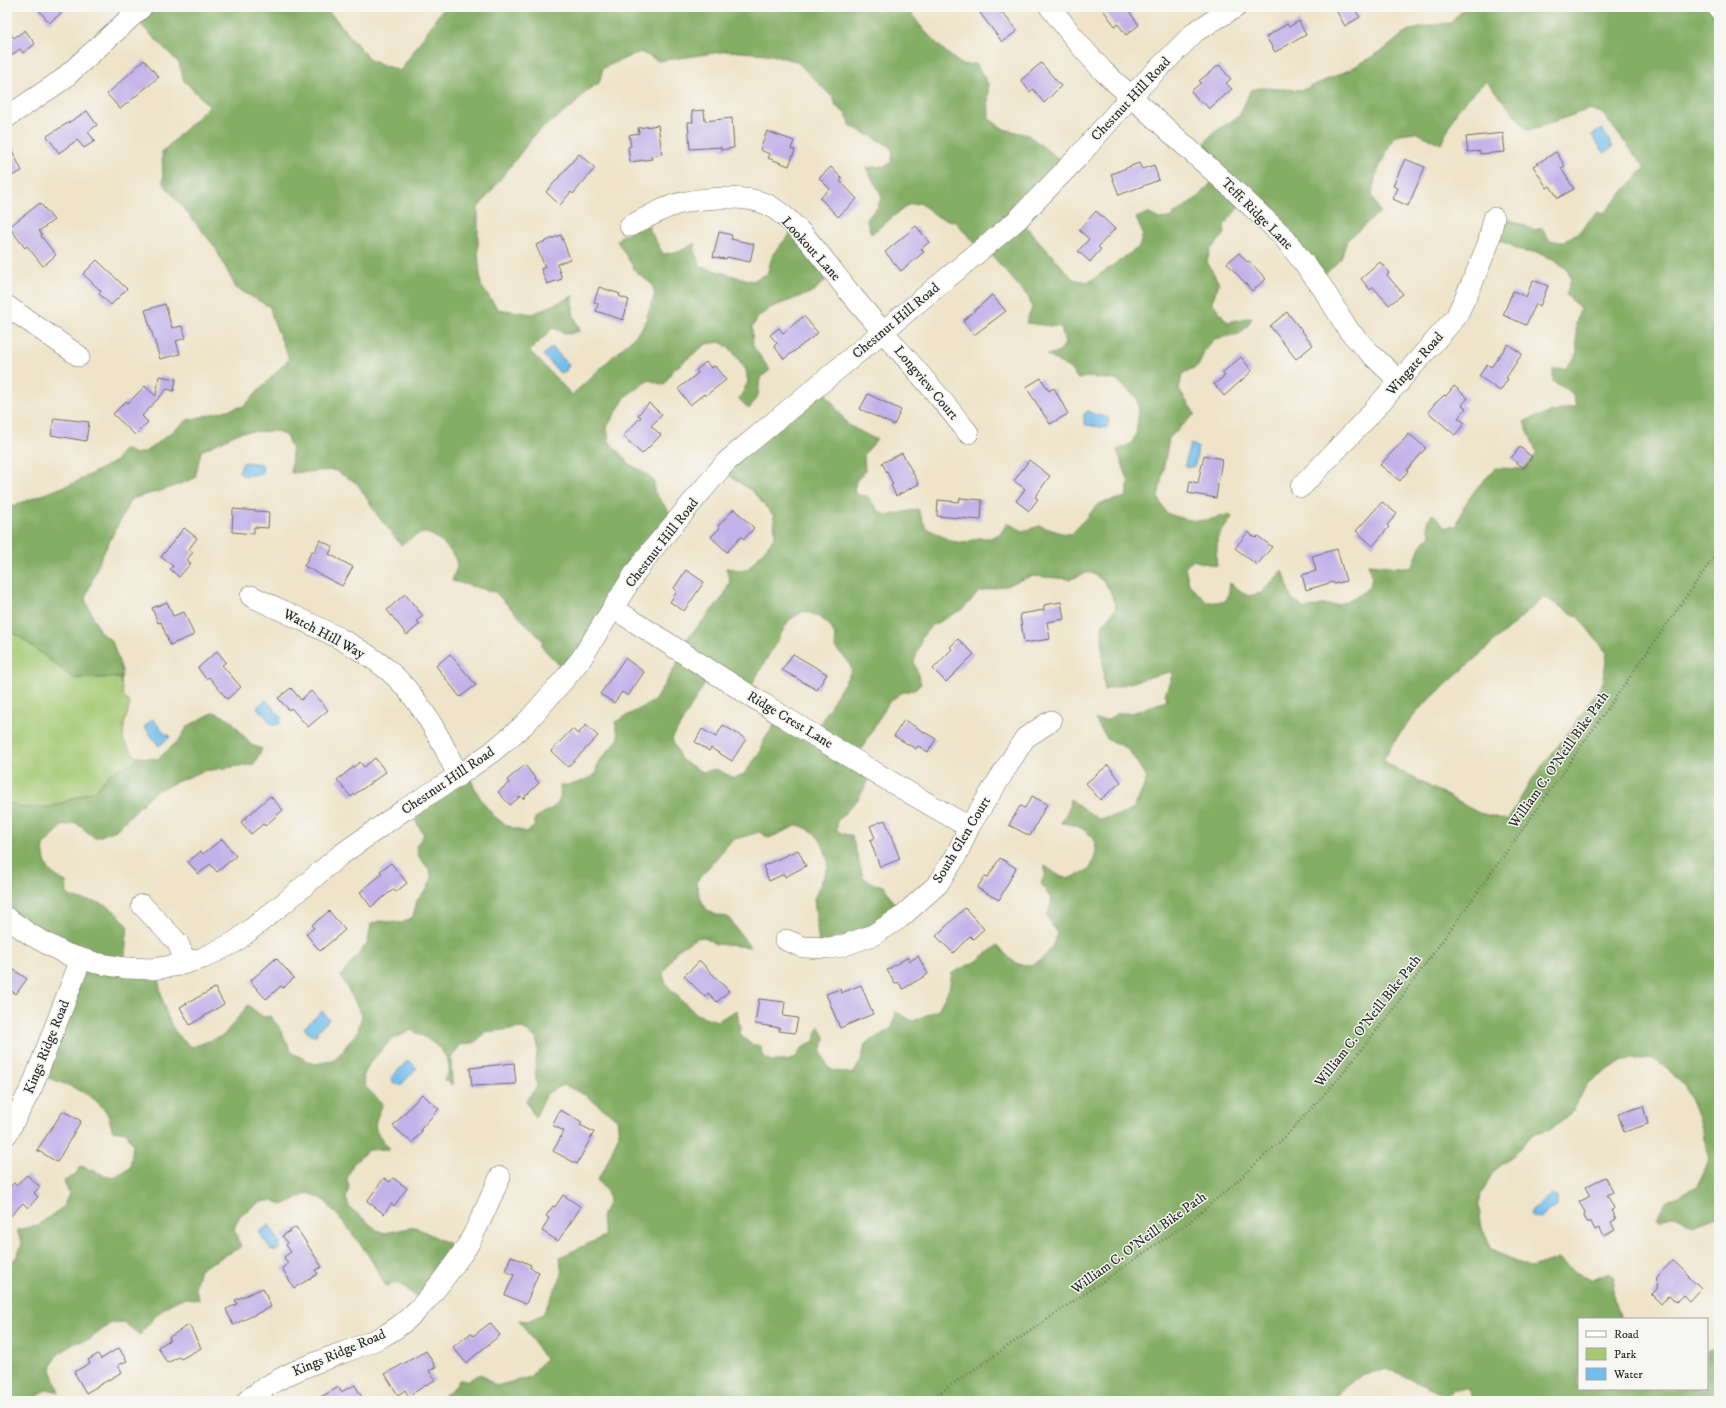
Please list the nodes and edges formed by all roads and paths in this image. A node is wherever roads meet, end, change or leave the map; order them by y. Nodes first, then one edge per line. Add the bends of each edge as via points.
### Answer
1 (142, 7) edge
2 (1050, 7) edge
3 (1236, 7) edge
4 (1131, 96) junction
5 (7, 117) edge
6 (1494, 218) dead end
7 (630, 226) dead end
8 (7, 306) edge
9 (883, 332) junction
10 (79, 356) dead end
11 (1399, 383) junction
12 (968, 434) dead end
13 (1301, 487) dead end
14 (1719, 550) edge
15 (251, 596) dead end
16 (613, 608) junction
17 (1051, 721) dead end
18 (458, 776) junction
19 (970, 827) junction
20 (142, 905) dead end
21 (7, 918) edge
22 (786, 940) dead end
23 (81, 959) junction
24 (186, 963) junction
25 (7, 1134) edge
26 (500, 1177) dead end
27 (247, 1401) edge
28 (928, 1401) edge

1 - 5 street via 62,80
2 - 4 street, Tefft Ridge Lane via 1083,50
3 - 4 street, Chestnut Hill Road via 1196,31
4 - 9 street, Chestnut Hill Road via 1078,157 1017,220
4 - 11 street, Tefft Ridge Lane via 1283,236 1322,287 1349,331
6 - 11 street, Wingate Road via 1488,244 1456,317
7 - 9 street, Lookout Lane via 672,205 698,199 736,197 766,204 785,217 810,242
8 - 10 street
9 - 12 street, Longview Court
9 - 16 street, Chestnut Hill Road via 726,462 652,550
11 - 13 street, Wingate Road
14 - 28 path, William C. O'Neill Bike Path via 1388,1016 1339,1078 1289,1133 1189,1222
15 - 18 street, Watch Hill Way via 352,646 387,670 421,708
16 - 18 street, Chestnut Hill Road via 581,659 524,725
16 - 19 street, Ridge Crest Lane via 749,696
17 - 19 street, South Glen Court via 1025,738
18 - 24 street, Chestnut Hill Road via 339,856 235,942 210,955
19 - 22 street, South Glen Court via 938,884 887,927 857,942 829,948 803,947
20 - 24 street via 178,943
21 - 23 street, Chestnut Hill Road via 31,935
23 - 24 street, Chestnut Hill Road via 125,968 152,969
23 - 25 street, Kings Ridge Road via 32,1087
26 - 27 street, Kings Ridge Road via 469,1243 427,1301 408,1319 388,1334 276,1380

